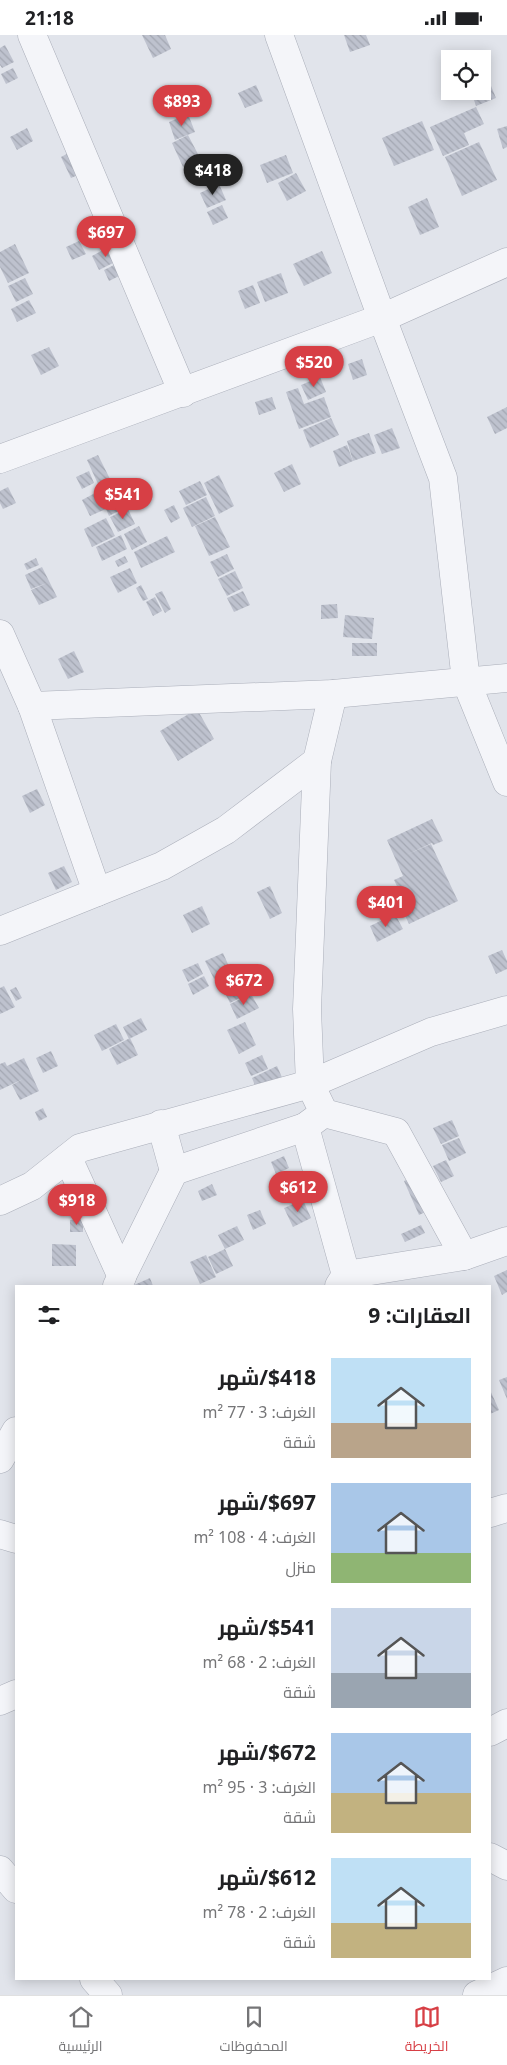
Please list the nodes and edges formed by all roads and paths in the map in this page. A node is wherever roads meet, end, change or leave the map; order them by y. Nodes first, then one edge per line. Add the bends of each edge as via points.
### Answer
1 (32, 35) edge
2 (279, 35) edge
3 (507, 262) edge
4 (382, 318) junction
5 (183, 393) junction
6 (0, 459) edge
7 (0, 634) edge
8 (507, 678) edge
9 (466, 681) junction
10 (333, 694) junction
11 (32, 706) junction
12 (317, 761) junction
13 (507, 782) edge
14 (97, 891) junction
15 (0, 931) edge
16 (507, 1010) edge
17 (310, 1084) junction
18 (315, 1120) junction
19 (161, 1124) junction
20 (68, 1158) junction
21 (174, 1171) junction
22 (0, 1201) edge
23 (507, 1241) edge
24 (464, 1256) junction
25 (342, 1280) edge
26 (120, 1281) edge
27 (15, 1433) edge
28 (0, 1459) edge
29 (507, 1508) edge
30 (491, 1513) edge
31 (0, 1534) edge
32 (15, 1539) edge
33 (15, 1694) edge
34 (0, 1701) edge
35 (507, 1723) edge
36 (491, 1731) edge
37 (491, 1858) edge
38 (507, 1867) edge
39 (0, 1870) edge
40 (15, 1888) edge
41 (95, 1980) edge
42 (507, 1981) edge
43 (108, 1995) edge
44 (478, 1995) edge

1 - 5 street
2 - 4 street
3 - 4 street
4 - 5 street
4 - 9 street via 443,478
5 - 6 street
7 - 11 street
8 - 9 street
9 - 10 street
9 - 13 street
10 - 11 street
10 - 12 street
11 - 14 street
12 - 14 street via 226,831 162,866
12 - 17 street via 306,1009
14 - 15 street
16 - 17 street via 432,1032
17 - 18 street
17 - 19 street
18 - 21 street
18 - 24 street via 396,1132
18 - 25 street
19 - 20 street via 80,1148
19 - 21 street
20 - 22 street via 32,1186
20 - 26 street
21 - 26 street
23 - 24 street
24 - 25 street
27 - 28 street
29 - 30 street
31 - 32 street
33 - 34 street
35 - 36 street
37 - 38 street
39 - 40 street
41 - 43 street
42 - 44 street

